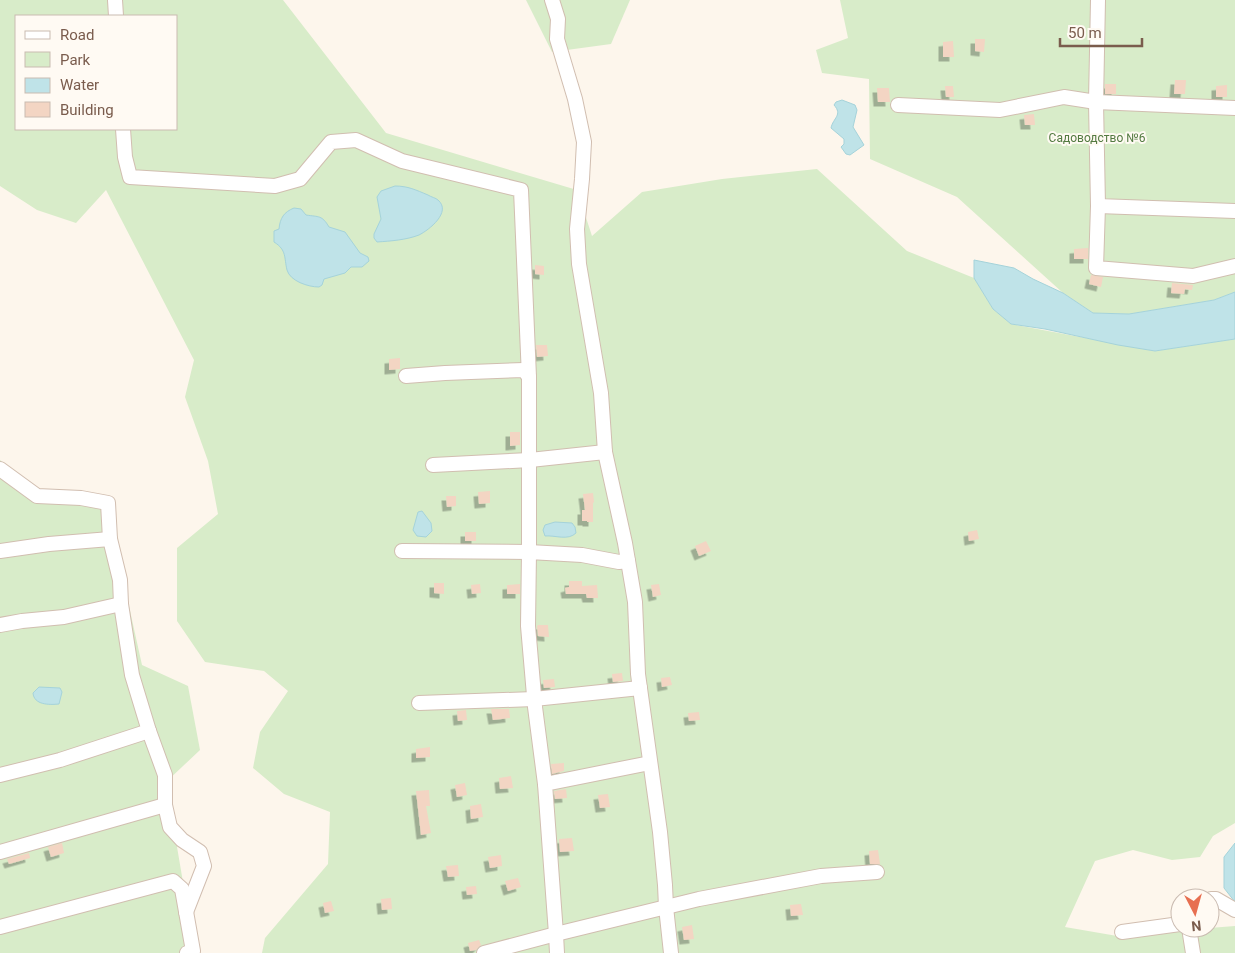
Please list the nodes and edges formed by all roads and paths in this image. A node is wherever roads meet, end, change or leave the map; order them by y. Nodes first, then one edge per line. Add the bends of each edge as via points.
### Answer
1 (116, 0) edge
2 (552, 0) edge
3 (1098, 0) edge
4 (116, 15) edge
5 (1096, 102) junction
6 (898, 105) dead end
7 (1235, 108) edge
8 (123, 130) edge
9 (1098, 206) junction
10 (1235, 211) edge
11 (1235, 266) edge
12 (406, 376) dead end
13 (530, 377) junction
14 (605, 452) junction
15 (530, 460) junction
16 (432, 465) dead end
17 (0, 469) edge
18 (110, 539) junction
19 (0, 551) edge
20 (402, 551) dead end
21 (529, 552) junction
22 (628, 561) junction
23 (121, 604) junction
24 (0, 625) edge
25 (640, 688) junction
26 (534, 699) junction
27 (419, 703) dead end
28 (149, 732) junction
29 (650, 762) junction
30 (0, 774) edge
31 (545, 784) junction
32 (165, 805) junction
33 (0, 852) edge
34 (877, 872) dead end
35 (1220, 901) edge
36 (666, 907) junction
37 (1235, 910) edge
38 (186, 912) junction
39 (1170, 925) edge
40 (0, 927) edge
41 (1122, 932) dead end
42 (556, 934) junction
43 (1191, 938) edge
44 (187, 953) edge
45 (484, 953) edge
46 (557, 953) edge
47 (672, 953) edge
48 (1193, 953) edge

1 - 4 lane
2 - 14 lane via 558,19 557,39 584,142 577,229 579,264 601,393
3 - 5 lane
5 - 6 lane via 1064,97 1000,110
5 - 7 lane
5 - 9 lane
8 - 13 lane via 130,177 275,186 300,179 331,142 356,140 402,161 521,190
9 - 10 lane
9 - 11 lane via 1096,268 1193,276
12 - 13 lane via 524,370
13 - 15 lane
14 - 15 lane
14 - 22 lane
15 - 16 lane
15 - 21 lane
17 - 18 lane via 37,496 108,503
18 - 19 lane
18 - 23 lane via 120,580
20 - 21 lane
21 - 22 lane
21 - 26 lane via 528,626
22 - 25 lane via 635,602
23 - 24 lane via 64,617
23 - 28 lane via 132,675
25 - 26 lane
25 - 29 lane
26 - 27 lane
26 - 31 lane
28 - 30 lane via 60,760
28 - 32 lane via 164,775
29 - 31 lane
29 - 36 lane
31 - 42 lane
32 - 33 lane
32 - 38 lane via 170,828 200,852 204,866
34 - 36 lane via 821,876
35 - 37 lane
36 - 42 lane
36 - 47 lane
38 - 40 lane via 182,889 173,881
38 - 44 lane via 193,950
39 - 41 lane
42 - 45 lane
42 - 46 lane
43 - 48 lane

